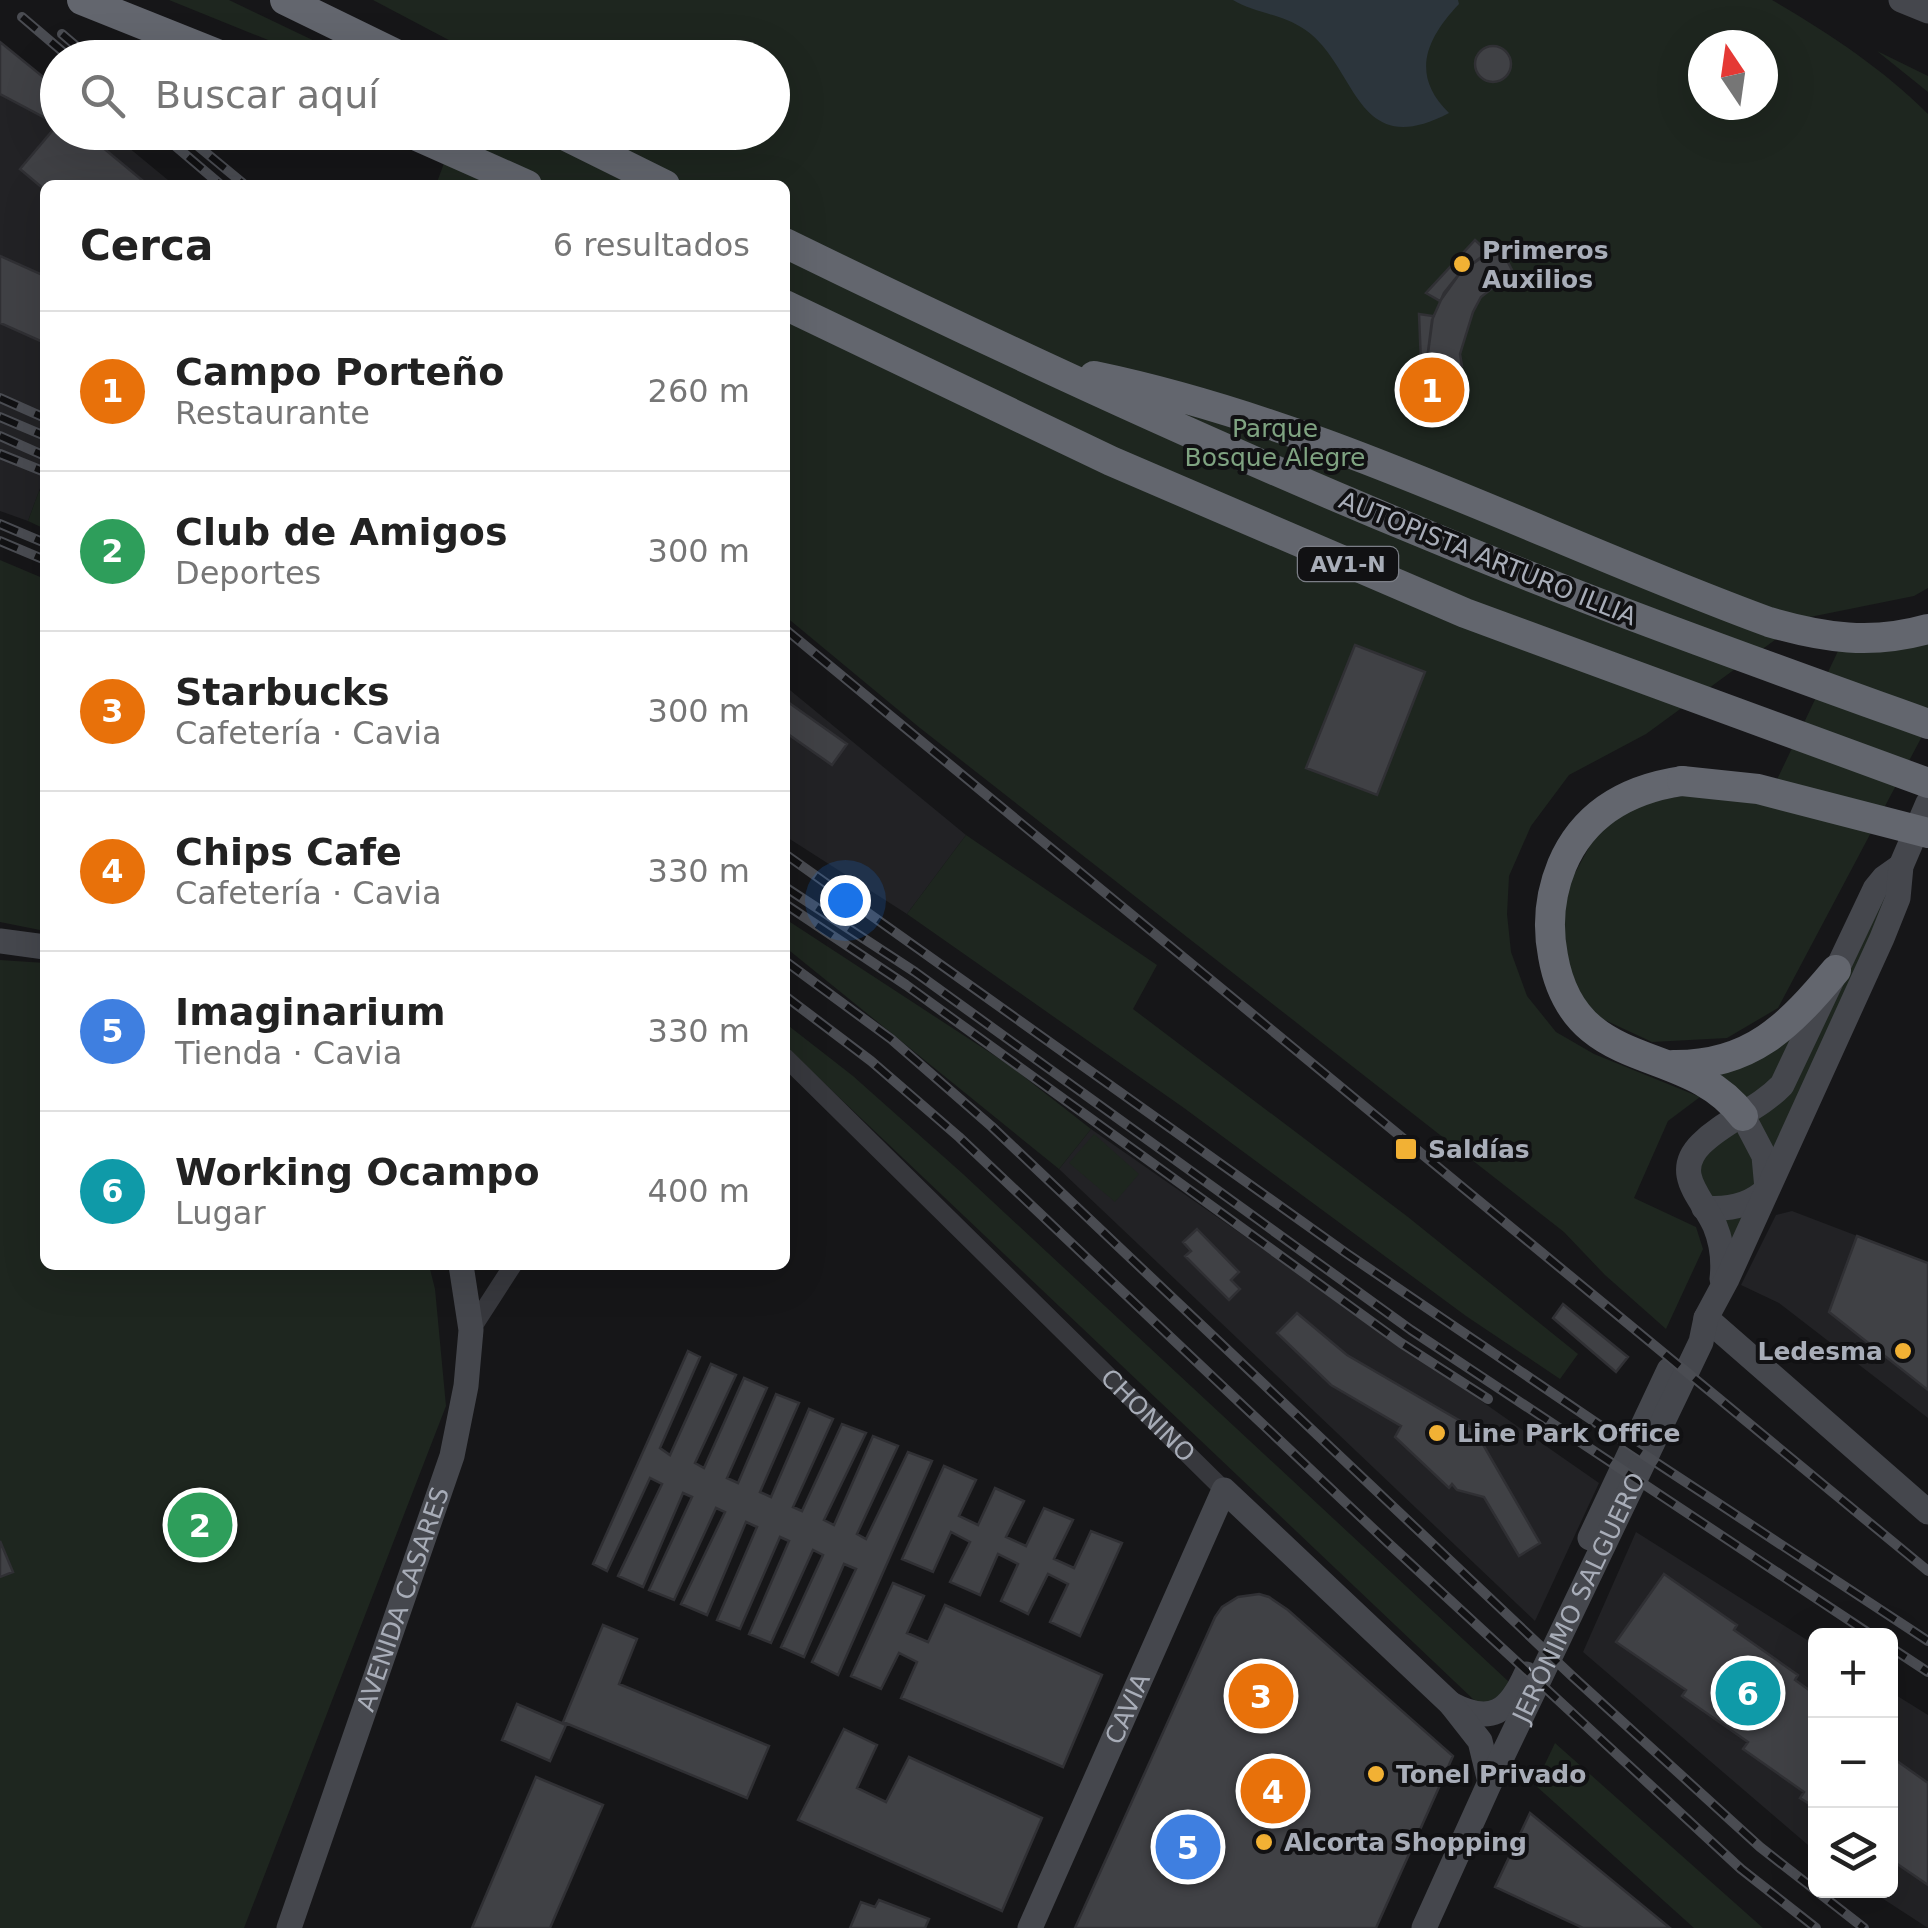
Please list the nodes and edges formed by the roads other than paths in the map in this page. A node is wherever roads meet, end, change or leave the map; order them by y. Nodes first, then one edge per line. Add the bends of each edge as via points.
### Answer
1 (82, 0) edge
2 (285, 0) edge
3 (331, 0) edge
4 (1901, 0) edge
5 (1928, 12) edge
6 (366, 39) joint
7 (182, 40) edge
8 (448, 150) edge
9 (594, 150) edge
10 (515, 180) edge
11 (655, 180) edge
12 (790, 245) edge
13 (790, 307) edge
14 (1039, 364) junction
15 (1928, 629) edge
16 (1928, 724) edge
17 (1928, 784) edge
18 (1928, 803) edge
19 (1928, 832) edge
20 (1901, 866) junction
21 (0, 941) edge
22 (40, 945) edge
23 (1836, 970) junction
24 (790, 1062) edge
25 (1655, 1062) junction
26 (1743, 1116) junction
27 (1767, 1188) junction
28 (1704, 1208) junction
29 (462, 1270) edge
30 (510, 1270) edge
31 (1720, 1288) junction
32 (1706, 1318) junction
33 (472, 1330) junction
34 (1224, 1490) junction
35 (1928, 1512) edge
36 (1451, 1704) junction
37 (1490, 1782) junction
38 (289, 1928) edge
39 (1030, 1928) edge
40 (1424, 1928) edge

1 - 7 highway
2 - 6 highway
3 - 6 highway
4 - 5 street
8 - 10 highway
9 - 11 highway
12 - 14 highway, AUTOPISTA ARTURO ILLIA / AV1-N
13 - 17 highway, AV1-N via 1111,461 1448,606
14 - 15 highway via 1252,417 1769,622 1871,640
14 - 16 highway, AUTOPISTA ARTURO ILLIA / AV1-N via 1427,535
18 - 20 street, JERÓNIMO SALGUERO
19 - 25 highway, bridge via 1758,789 1682,781 1636,791 1591,821 1565,860 1550,914 1554,964 1584,1022 1625,1052
20 - 23 street, JERÓNIMO SALGUERO via 1875,889
20 - 27 street, JERÓNIMO SALGUERO via 1898,898 1882,938
21 - 22 street
23 - 25 highway via 1761,1044 1706,1063
23 - 26 street, JERÓNIMO SALGUERO via 1782,1085
24 - 34 street, CHONINO
25 - 26 highway via 1714,1087
26 - 27 street via 1764,1156
26 - 28 street, JERÓNIMO SALGUERO via 1709,1137 1690,1160 1690,1186
27 - 28 street via 1734,1207
27 - 31 street, JERÓNIMO SALGUERO
28 - 31 street, JERÓNIMO SALGUERO via 1720,1244
29 - 33 street, AVENIDA CASARES
30 - 33 street
31 - 32 street, JERÓNIMO SALGUERO
32 - 35 street
32 - 36 street, JERÓNIMO SALGUERO via 1686,1336 1515,1698 1505,1708 1479,1714
32 - 37 street, JERÓNIMO SALGUERO via 1654,1442
33 - 38 street, AVENIDA CASARES via 452,1456
34 - 36 street, CHONINO
34 - 39 street, CAVIA
36 - 37 street, CHONINO via 1480,1741
37 - 40 street, JERÓNIMO SALGUERO

